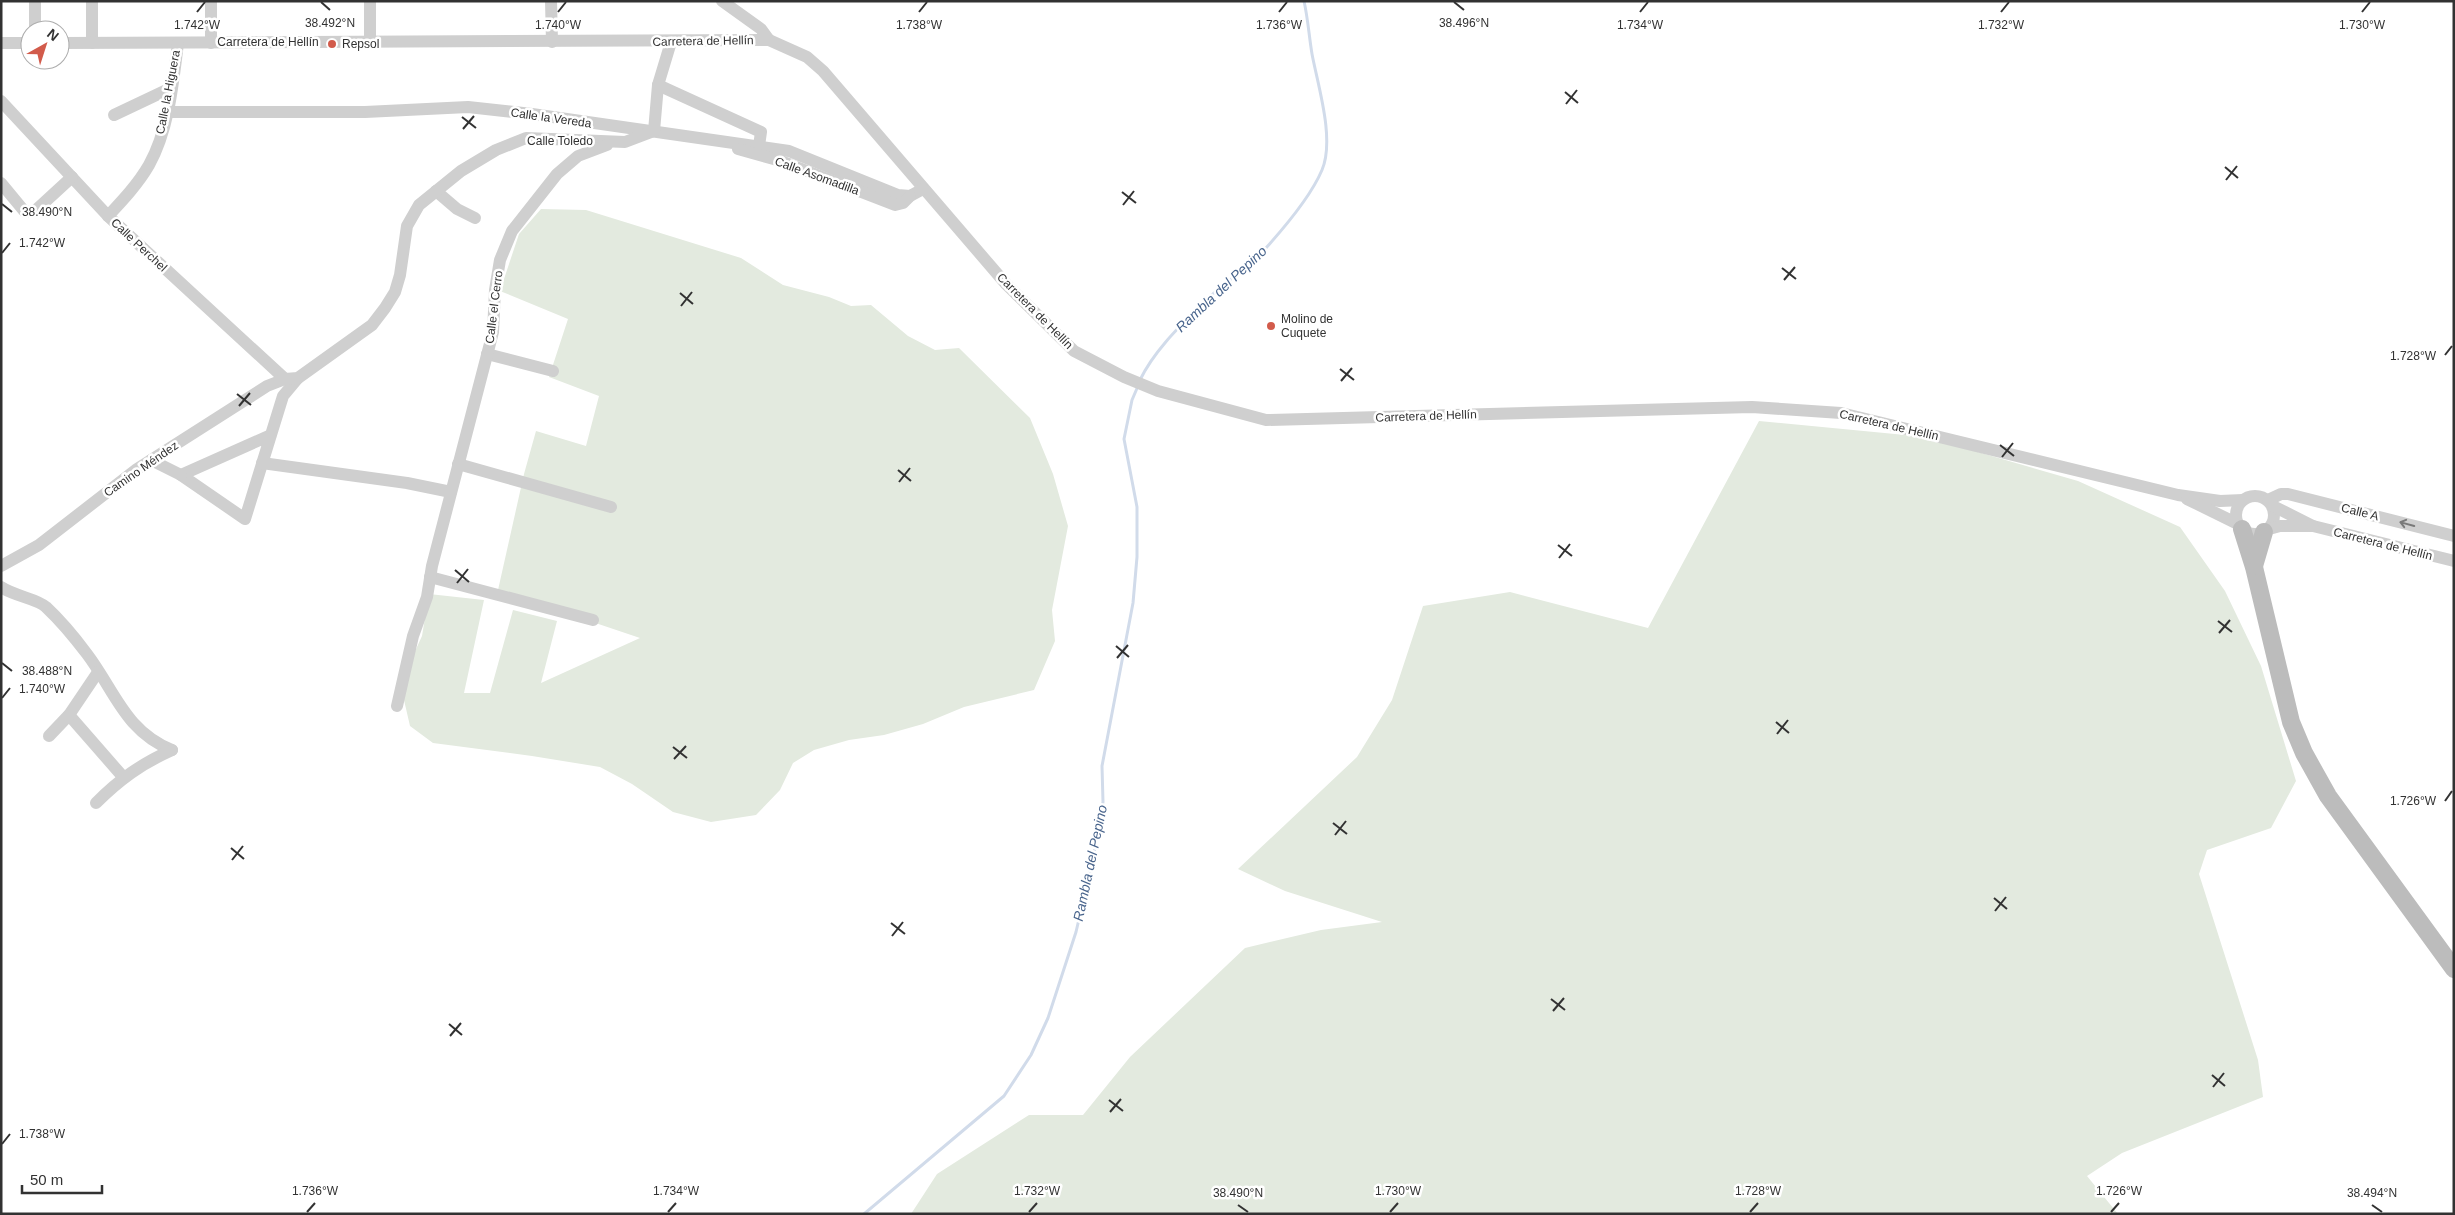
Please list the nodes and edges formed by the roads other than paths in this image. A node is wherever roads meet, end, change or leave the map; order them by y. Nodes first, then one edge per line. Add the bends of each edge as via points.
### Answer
1 (35, 1) edge
2 (92, 1) edge
3 (211, 1) edge
4 (370, 1) edge
5 (551, 1) edge
6 (722, 1) edge
7 (35, 20) edge
8 (769, 40) junction
9 (178, 42) junction
10 (211, 42) junction
11 (370, 42) junction
12 (552, 42) junction
13 (671, 42) junction
14 (1, 43) edge
15 (20, 43) edge
16 (70, 43) edge
17 (92, 43) junction
18 (658, 86) junction
19 (171, 88) junction
20 (1, 101) edge
21 (166, 112) junction
22 (114, 115) dead end
23 (654, 131) junction
24 (617, 142) junction
25 (722, 143) junction
26 (758, 146) junction
27 (72, 177) junction
28 (1, 183) edge
29 (923, 189) junction
30 (436, 191) junction
31 (910, 196) junction
32 (108, 216) junction
33 (475, 218) dead end
34 (487, 354) junction
35 (553, 371) dead end
36 (292, 378) junction
37 (271, 435) junction
38 (151, 460) junction
39 (262, 463) junction
40 (458, 464) junction
41 (181, 475) junction
42 (451, 492) junction
43 (2178, 495) junction
44 (2243, 500) junction
45 (2270, 503) junction
46 (611, 507) dead end
47 (2240, 526) junction
48 (2313, 526) junction
49 (2267, 531) junction
50 (2454, 536) edge
51 (2454, 561) edge
52 (1, 566) edge
53 (2254, 567) junction
54 (430, 578) junction
55 (1, 587) edge
56 (593, 620) dead end
57 (98, 672) junction
58 (397, 706) dead end
59 (69, 715) junction
60 (49, 736) dead end
61 (124, 778) junction
62 (96, 803) dead end
63 (2454, 969) edge

1 - 7 street
2 - 17 street
3 - 10 street
4 - 11 street
5 - 12 street
6 - 8 street via 761,29
8 - 13 street, Carretera de Hellín
8 - 29 street, Carretera de Hellín via 807,57 823,71
9 - 10 street, Carretera de Hellín
9 - 17 street, Carretera de Hellín
9 - 19 street, Calle la Higuera
10 - 11 street, Carretera de Hellín
11 - 12 street, Carretera de Hellín
12 - 13 street, Carretera de Hellín
13 - 18 street
14 - 15 street
16 - 17 street, Carretera de Hellín
18 - 23 street
18 - 26 street via 761,132
19 - 21 street, Calle la Higuera
19 - 22 street
20 - 27 street, Calle Perchel
21 - 23 street, Calle la Vereda via 365,112 468,107
21 - 32 street, Calle la Higuera via 149,165 129,194
23 - 24 street, Calle Toledo
23 - 25 street, Calle la Vereda
24 - 30 street, Calle Toledo via 526,138 496,150
24 - 34 street, Calle el Cerro via 578,156 557,174 512,231 500,260 493,332
25 - 26 street, Calle la Vereda
25 - 31 street, Calle Asomadilla via 781,161 895,206
26 - 31 street, Calle la Vereda via 788,151 898,195
27 - 28 street via 35,210 25,212
27 - 32 street, Calle Perchel
29 - 31 street
29 - 43 street, Carretera de Hellín via 1006,284 1074,351 1158,391 1266,420 1752,407 1841,413
30 - 33 street
30 - 36 street, Calle Toledo via 419,205 407,226 400,275 386,308 372,325
32 - 36 street, Calle Perchel
34 - 35 street
34 - 40 street, Calle el Cerro
36 - 37 street
36 - 38 street, Camino Méndez via 267,386
37 - 39 street
37 - 41 street
38 - 41 street
38 - 52 street, Camino Méndez via 39,545
39 - 41 street via 245,519
39 - 42 street
40 - 42 street, Calle el Cerro
40 - 46 street
42 - 54 street, Calle el Cerro
43 - 44 street, Carretera de Hellín via 2220,501
43 - 47 street, Carretera de Hellín
44 - 45 street, Carretera de Hellín via 2256,495
44 - 47 street via 2236,511
45 - 48 street, Carretera de Hellín
45 - 49 street via 2275,518
50 -> 45 street, Calle A via 2281,494
47 - 49 street, Carretera de Hellín via 2252,534
47 - 53 street
48 - 49 street, Carretera de Hellín via 2280,526
48 - 51 street, Carretera de Hellín
49 - 53 street via 2259,545
53 - 63 street via 2291,722 2314,775
54 - 56 street
54 - 58 street, Calle el Cerro via 412,636
55 - 57 street via 12,595 44,605 88,655
57 - 59 street
57 - 61 street via 139,730 172,750 143,763
59 - 60 street
59 - 61 street
61 - 62 street

